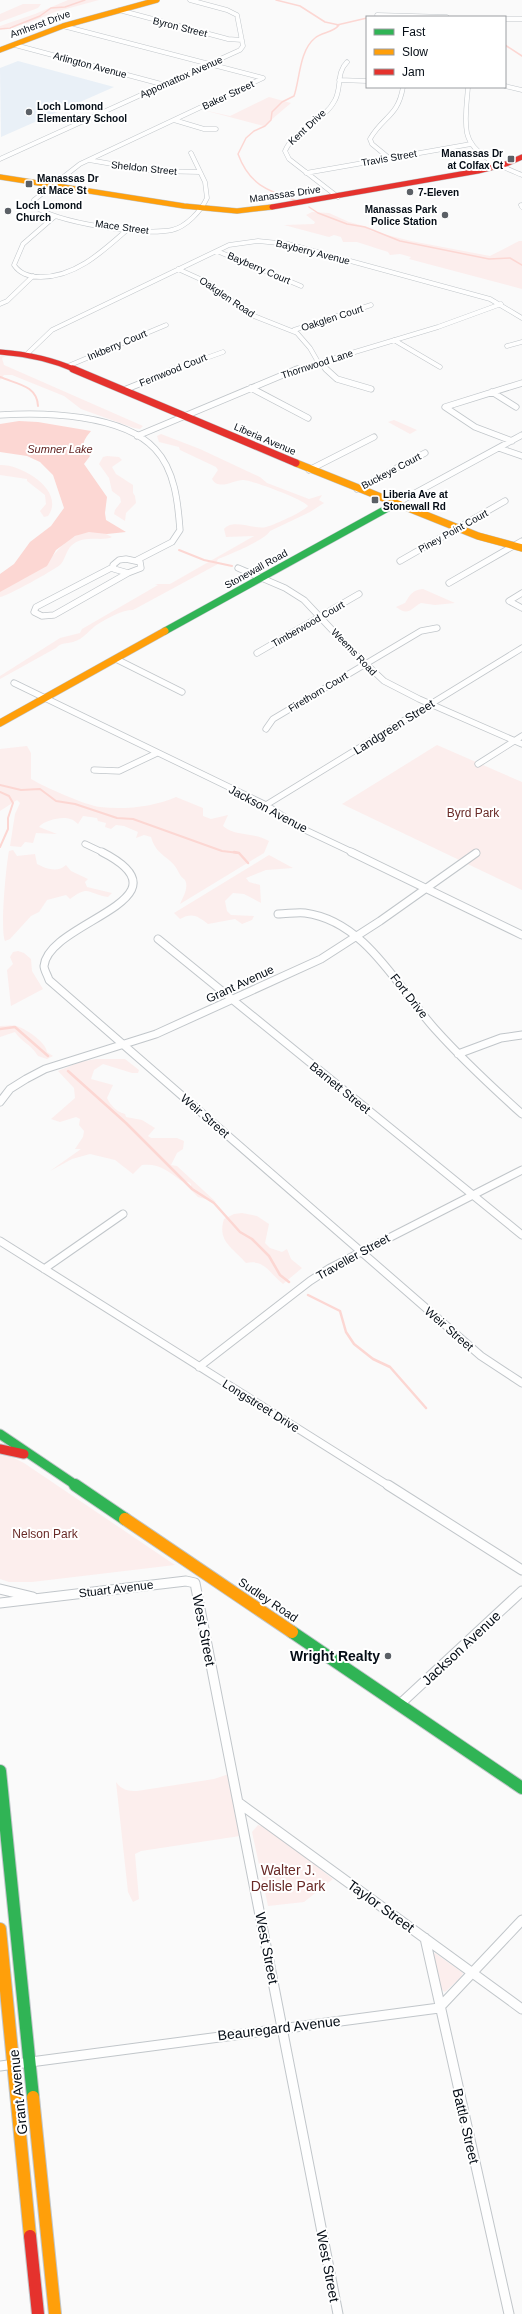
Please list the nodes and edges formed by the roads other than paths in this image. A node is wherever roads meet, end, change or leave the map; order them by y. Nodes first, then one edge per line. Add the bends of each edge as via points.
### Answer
1 (157, 0) edge
2 (190, 0) edge
3 (119, 10) junction
4 (377, 15) dead end
5 (412, 16) edge
6 (506, 19) edge
7 (522, 19) edge
8 (63, 26) junction
9 (242, 40) junction
10 (15, 44) junction
11 (0, 50) edge
12 (347, 62) dead end
13 (210, 65) junction
14 (339, 80) junction
15 (366, 81) edge
16 (165, 85) junction
17 (506, 86) edge
18 (403, 88) edge
19 (468, 88) edge
20 (522, 90) edge
21 (174, 120) junction
22 (216, 129) dead end
23 (472, 144) junction
24 (191, 153) dead end
25 (522, 157) edge
26 (389, 158) junction
27 (0, 159) edge
28 (88, 160) junction
29 (502, 166) junction
30 (200, 172) junction
31 (306, 173) junction
32 (522, 175) edge
33 (3, 178) edge
34 (51, 185) junction
35 (338, 197) junction
36 (200, 208) junction
37 (54, 217) junction
38 (128, 229) junction
39 (217, 251) junction
40 (178, 269) junction
41 (33, 276) junction
42 (301, 286) dead end
43 (0, 304) edge
44 (501, 304) junction
45 (370, 306) dead end
46 (522, 318) edge
47 (166, 325) dead end
48 (294, 330) junction
49 (394, 340) junction
50 (522, 342) edge
51 (507, 346) dead end
52 (0, 352) edge
53 (223, 352) dead end
54 (27, 354) junction
55 (318, 362) junction
56 (68, 366) junction
57 (440, 367) dead end
58 (522, 383) edge
59 (252, 388) junction
60 (371, 389) dead end
61 (124, 390) junction
62 (492, 392) junction
63 (516, 407) dead end
64 (0, 415) edge
65 (182, 415) junction
66 (308, 418) dead end
67 (522, 435) edge
68 (137, 436) junction
69 (374, 437) dead end
70 (512, 441) junction
71 (499, 448) junction
72 (425, 453) dead end
73 (522, 456) edge
74 (309, 470) junction
75 (357, 489) junction
76 (505, 501) dead end
77 (395, 504) junction
78 (458, 528) junction
79 (522, 541) edge
80 (517, 547) edge
81 (137, 560) junction
82 (400, 561) dead end
83 (113, 567) junction
84 (238, 568) dead end
85 (128, 573) junction
86 (262, 578) junction
87 (449, 583) dead end
88 (522, 593) edge
89 (359, 594) dead end
90 (522, 608) edge
91 (320, 616) junction
92 (438, 628) dead end
93 (522, 648) edge
94 (257, 653) dead end
95 (116, 658) junction
96 (365, 664) junction
97 (14, 683) dead end
98 (182, 692) dead end
99 (45, 698) junction
100 (430, 704) junction
101 (0, 722) edge
102 (266, 729) dead end
103 (522, 736) edge
104 (514, 741) junction
105 (522, 744) edge
106 (157, 753) junction
107 (478, 764) dead end
108 (94, 770) dead end
109 (266, 805) junction
110 (85, 844) dead end
111 (476, 853) dead end
112 (426, 888) junction
113 (278, 914) dead end
114 (522, 935) edge
115 (356, 936) junction
116 (158, 939) dead end
117 (233, 1000) junction
118 (522, 1035) edge
119 (124, 1047) junction
120 (458, 1054) junction
121 (0, 1102) edge
122 (522, 1114) edge
123 (522, 1170) edge
124 (473, 1195) junction
125 (123, 1214) dead end
126 (522, 1235) edge
127 (0, 1241) edge
128 (361, 1252) junction
129 (44, 1269) junction
130 (199, 1367) junction
131 (522, 1383) edge
132 (0, 1434) edge
133 (0, 1449) edge
134 (32, 1457) junction
135 (522, 1570) edge
136 (195, 1582) joint
137 (0, 1588) edge
138 (522, 1591) edge
139 (37, 1598) junction
140 (0, 1603) edge
141 (399, 1705) junction
142 (0, 1771) edge
143 (522, 1788) edge
144 (239, 1803) junction
145 (2, 1815) edge
146 (522, 1920) edge
147 (0, 1929) edge
148 (425, 1938) junction
149 (472, 1973) junction
150 (439, 2008) junction
151 (522, 2009) edge
152 (282, 2028) junction
153 (29, 2062) junction
154 (13, 2064) junction
155 (0, 2066) edge
156 (38, 2314) edge
157 (55, 2314) edge
158 (338, 2314) edge
159 (509, 2314) edge

1 - 3 main road, Amherst Drive
2 - 9 street via 235,14
3 - 8 main road, Amherst Drive
3 - 9 street, Byron Street via 228,39
4 - 5 street
6 - 7 street
8 - 10 main road, Amherst Drive
8 - 13 street, Baker Street
9 - 13 street, Appomattox Avenue via 243,46 240,50
10 - 11 main road, Amherst Drive
10 - 16 street, Arlington Avenue
12 - 14 street, Kent Drive via 341,68
13 - 16 street, Appomattox Avenue
13 - 21 street, Baker Street via 263,78
14 - 15 street
14 - 31 street, Kent Drive via 335,101 286,148 286,157
16 - 27 street, Appomattox Avenue
17 - 20 street
18 - 26 street via 399,109 370,139 372,144
19 - 23 street via 467,126
21 - 22 street via 204,129
21 - 28 street, Baker Street
23 - 26 street, Travis Street
23 - 29 street
24 - 30 street, Mace Street
25 - 29 main road, Manassas Drive
26 - 31 street, Travis Street
28 - 30 street, Sheldon Street via 152,171
28 - 34 street, Baker Street
29 - 32 street
29 - 35 main road, Manassas Drive
30 - 36 street, Mace Street via 208,194
31 - 35 street, Kent Drive
33 - 34 main road, Manassas Drive
34 - 36 main road, Manassas Drive
34 - 37 street, Mace Street via 32,205 39,212
35 - 36 main road, Manassas Drive via 259,210
36 - 38 street, Mace Street via 176,229 153,232
37 - 38 street, Mace Street
37 - 41 street via 23,244 16,258 16,270
38 - 41 street via 93,260 80,267 58,275
39 - 40 street, Bayberry Avenue
39 - 42 street, Bayberry Court
39 - 44 street, Bayberry Avenue via 229,245 247,242 288,244
40 - 48 street, Oakglen Road via 203,279 249,314
40 - 54 street, Bayberry Avenue via 52,330
41 - 43 street via 7,302
44 - 46 street, Bayberry Avenue
44 - 49 street, Thornwood Lane
45 - 48 street, Oakglen Court
47 - 56 street, Inkberry Court
48 - 55 street, Oakglen Road
49 - 55 street, Thornwood Lane
49 - 57 street
50 - 51 street
52 - 54 main road, Liberia Avenue
53 - 61 street, Fernwood Court via 210,354
54 - 56 main road, Liberia Avenue
55 - 59 street, Thornwood Lane
55 - 60 street, Oakglen Road via 338,379
56 - 61 main road, Liberia Avenue
58 - 62 street
59 - 65 street, Thornwood Lane
59 - 66 street
61 - 65 main road, Liberia Avenue
62 - 63 street
62 - 70 street via 445,407 475,427
64 - 68 street via 32,414 91,422 118,428
65 - 68 street, Thornwood Lane
65 - 74 main road, Liberia Avenue
67 - 70 street, Stonewall Road
68 - 81 street via 156,450 169,475 178,502 180,530 172,542
69 - 74 street
70 - 71 street, Stonewall Road
71 - 73 street
71 - 77 street, Stonewall Road
72 - 75 street, Buckeye Court
74 - 75 main road, Liberia Avenue
75 - 77 main road, Liberia Avenue
76 - 78 street, Piney Point Court
77 - 78 main road, Liberia Avenue
77 - 86 main road, Stonewall Road
78 - 80 main road, Liberia Avenue
78 - 82 street, Piney Point Court
79 - 80 street
80 - 87 street
81 - 83 street via 119,560
81 - 85 street via 142,564 142,568
83 - 85 street via 119,572
83 - 85 street via 38,606 34,612 42,616 54,615
84 - 86 street, Weems Road
86 - 91 street, Weems Road via 298,596
86 - 95 main road, Stonewall Road
88 - 90 street via 509,601
89 - 91 street, Timberwood Court
91 - 94 street, Timberwood Court
91 - 96 street, Weems Road
92 - 96 street, Firethorn Court via 421,631
93 - 100 street, Landgreen Street
95 - 98 street
95 - 99 main road, Stonewall Road
96 - 100 street, Weems Road via 384,681
96 - 102 street, Firethorn Court via 273,719
97 - 99 street, Jackson Avenue
99 - 101 main road, Stonewall Road
99 - 106 street, Jackson Avenue
100 - 104 street, Weems Road
100 - 109 street, Landgreen Street
103 - 104 street
104 - 105 street, Weems Road
104 - 107 street
106 - 108 street via 120,771 107,773
106 - 109 street, Jackson Avenue
109 - 112 street, Jackson Avenue via 301,828
110 - 119 street, Weir Street via 126,867 132,876 132,890 121,903 53,947 45,957 44,970 54,985
111 - 112 street, Grant Avenue
112 - 114 street, Jackson Avenue
112 - 115 street, Grant Avenue
113 - 115 street, Fort Drive via 302,913 318,916
115 - 117 street, Grant Avenue via 304,968
115 - 120 street, Fort Drive via 374,952 420,1012
116 - 117 street, Barnett Street
117 - 119 street, Grant Avenue
117 - 124 street, Barnett Street
118 - 120 street via 501,1038
119 - 121 street, Grant Avenue via 78,1057 48,1068 13,1087
119 - 128 street, Weir Street
120 - 122 street, Fort Drive
123 - 124 street, Traveller Street
124 - 126 street, Barnett Street
124 - 128 street, Traveller Street
125 - 129 street
127 - 129 street, Longstreet Drive
128 - 130 street, Traveller Street via 310,1281
128 - 131 street, Weir Street via 481,1356
129 - 130 street, Longstreet Drive
130 - 135 street, Longstreet Drive
132 - 134 main road, Sudley Road
133 - 134 main road
134 - 141 main road, Sudley Road via 113,1509
136 - 139 street, Stuart Avenue
136 - 144 street, West Street
137 - 139 street, Stuart Avenue
138 - 141 street, Jackson Avenue
139 - 140 street, Stuart Avenue
141 - 143 main road, Sudley Road
142 - 145 main road, Grant Avenue
144 - 148 street, Taylor Street
144 - 152 street, West Street
145 - 153 main road, Grant Avenue
146 - 149 street
147 - 154 main road, Grant Avenue
148 - 149 street, Taylor Street
148 - 150 street, Battle Street
149 - 150 street
149 - 151 street, Taylor Street
150 - 152 street, Beauregard Avenue
150 - 159 street, Battle Street
152 - 153 street, Beauregard Avenue
152 - 158 street, West Street
153 - 154 street, Beauregard Avenue
153 - 157 main road, Grant Avenue
154 - 155 street, Beauregard Avenue
154 - 156 main road, Grant Avenue

